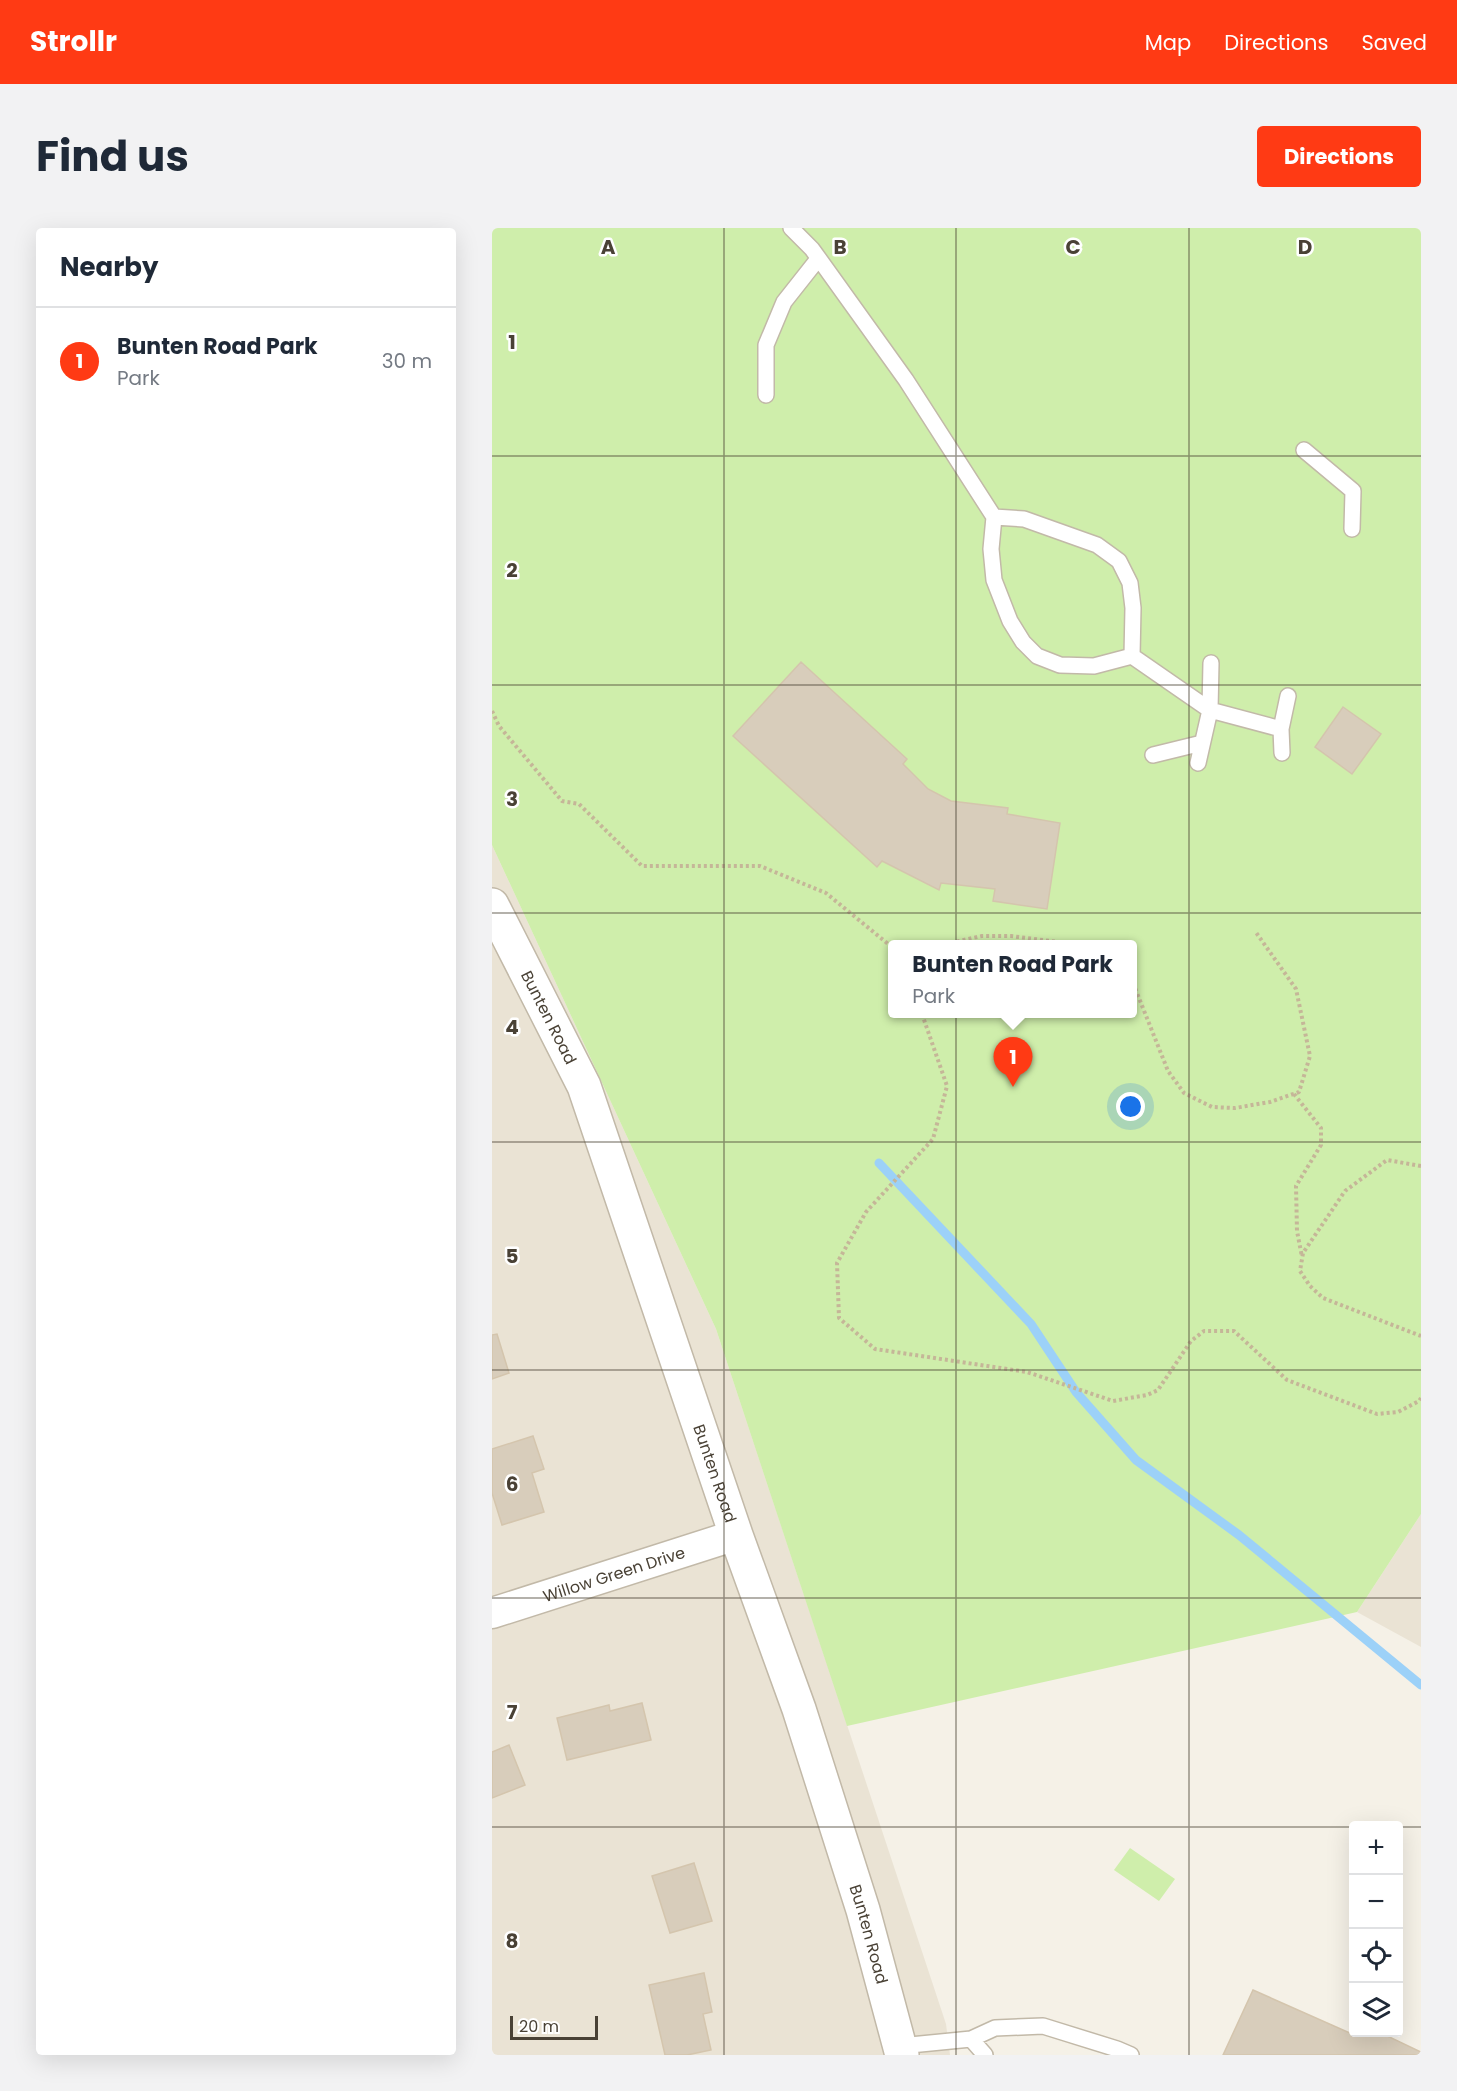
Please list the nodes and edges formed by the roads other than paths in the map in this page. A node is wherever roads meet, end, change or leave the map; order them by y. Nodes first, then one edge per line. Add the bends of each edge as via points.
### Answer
1 (791, 228) edge
2 (818, 258) junction
3 (766, 395) dead end
4 (1304, 450) dead end
5 (994, 517) junction
6 (1352, 529) dead end
7 (1132, 656) junction
8 (1211, 663) dead end
9 (1288, 696) dead end
10 (1210, 710) junction
11 (1281, 729) junction
12 (1202, 743) junction
13 (1282, 753) dead end
14 (1153, 755) dead end
15 (1198, 763) dead end
16 (492, 906) edge
17 (736, 1535) junction
18 (492, 1613) edge
19 (971, 2039) junction
20 (901, 2050) edge
21 (1124, 2052) edge
22 (985, 2055) edge
23 (1101, 2055) edge

1 - 2 lane
2 - 3 lane via 784,302 765,345
2 - 5 lane via 906,380
4 - 6 lane via 1353,491
5 - 7 lane via 1024,519 1097,545 1119,561 1130,583
5 - 7 lane via 994,580 1023,642 1037,656 1059,665 1094,666
7 - 10 lane
8 - 10 lane
9 - 11 lane
10 - 11 lane
10 - 12 lane
11 - 13 lane
12 - 14 lane
12 - 15 lane
16 - 17 street, Bunten Road via 584,1086
17 - 18 street, Willow Green Drive
17 - 20 street, Bunten Road via 803,1720 863,1910
19 - 20 lane
19 - 21 lane via 995,2028 1043,2026
19 - 22 lane
21 - 23 lane

